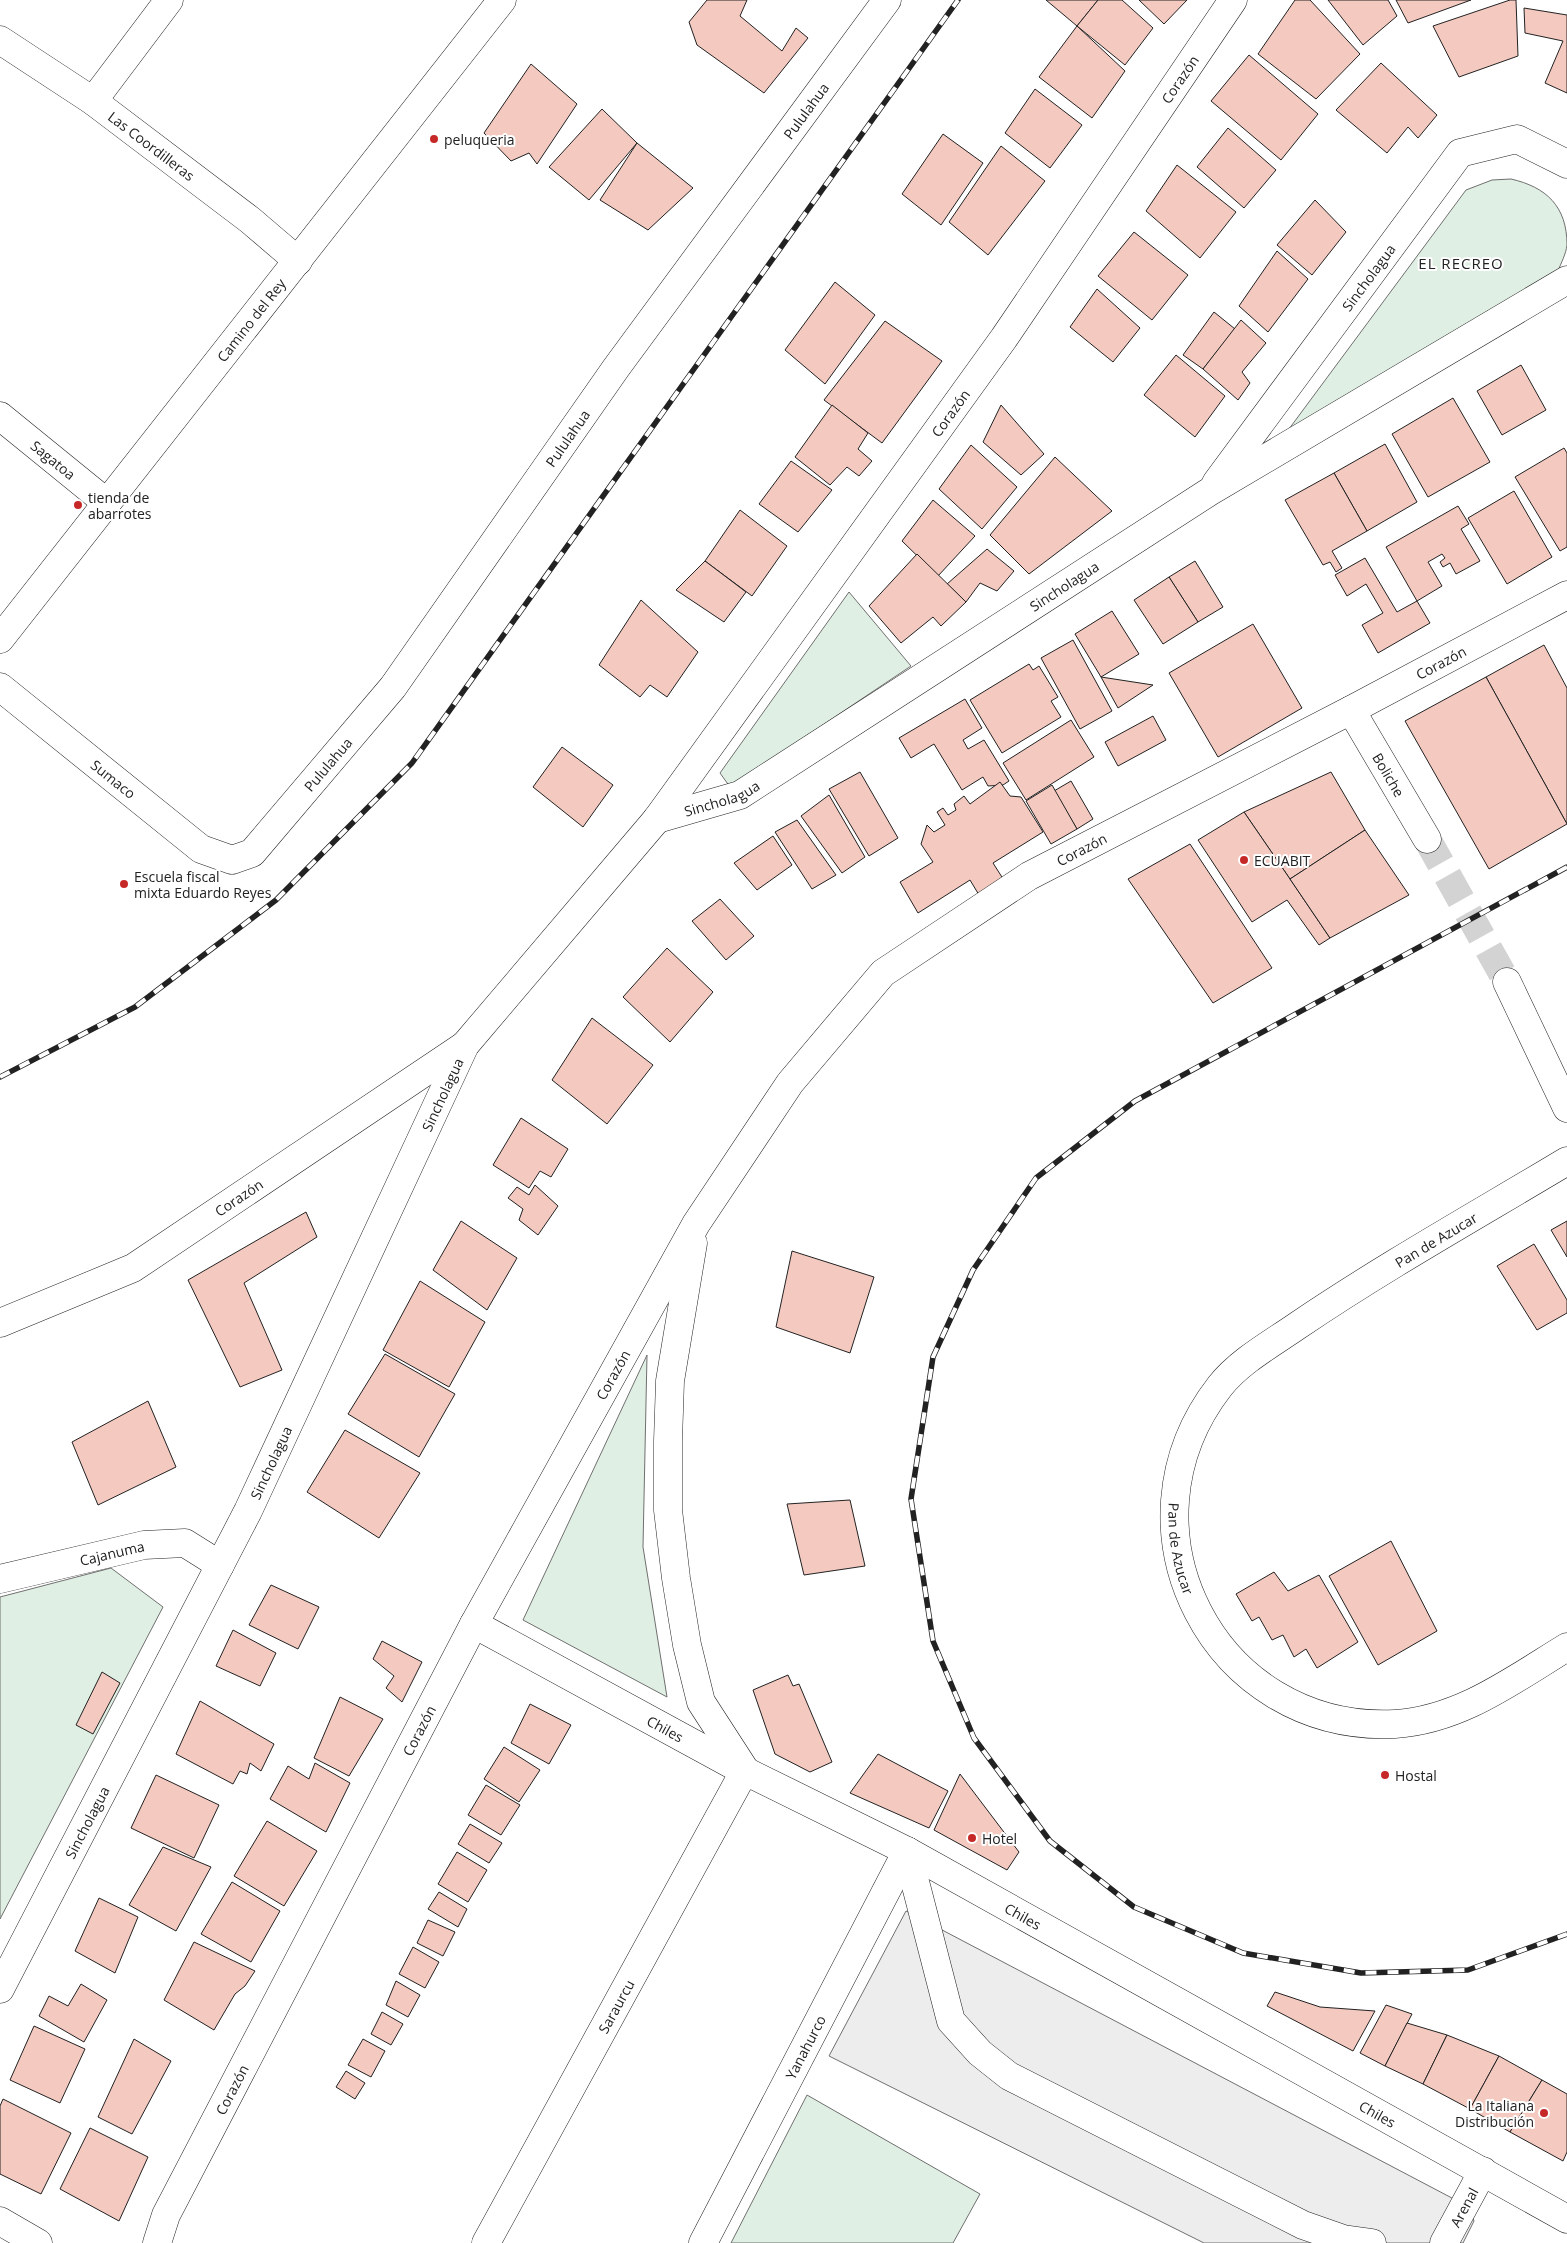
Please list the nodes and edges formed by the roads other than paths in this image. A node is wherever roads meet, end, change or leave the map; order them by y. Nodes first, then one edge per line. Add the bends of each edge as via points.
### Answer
1 (169, 0) edge
2 (502, 0) edge
3 (887, 0) edge
4 (1233, 0) edge
5 (0, 40) edge
6 (93, 101) junction
7 (1567, 164) edge
8 (298, 261) junction
9 (1567, 280) edge
10 (0, 416) edge
11 (1209, 492) junction
12 (107, 503) junction
13 (1567, 595) edge
14 (0, 639) edge
15 (0, 688) edge
16 (1351, 710) junction
17 (657, 819) junction
18 (1427, 839) tunnel mouth
19 (232, 860) joint
20 (1507, 982) tunnel mouth
21 (465, 1045) junction
22 (1567, 1108) edge
23 (1567, 1161) edge
24 (696, 1224) junction
25 (0, 1323) edge
26 (220, 1565) junction
27 (0, 1579) edge
28 (474, 1624) junction
29 (1567, 1647) edge
30 (745, 1770) junction
31 (907, 1851) junction
32 (0, 1989) edge
33 (1483, 2171) junction
34 (1567, 2219) edge
35 (0, 2221) edge
36 (38, 2243) edge
37 (157, 2243) edge
38 (486, 2243) edge
39 (703, 2243) edge
40 (1372, 2243) edge
41 (1444, 2243) edge

1 - 6 street
2 - 8 street, Camino del Rey
3 - 19 street, Pululahua via 616,368 394,687 252,853
4 - 17 street, Corazón via 1004,338
5 - 6 street, Las Coordilleras
6 - 8 street, Las Coordilleras via 250,220
7 - 11 street, Sincholagua via 1517,140 1460,153
8 - 12 street, Camino del Rey
9 - 11 street, Sincholagua
10 - 12 street, Sagatoa
11 - 17 street, Sincholagua via 740,795
12 - 14 street, Camino del Rey
13 - 16 street, Corazón
15 - 19 street, Sumaco via 201,849
16 - 18 street, Boliche
16 - 24 street, Corazón via 1029,876 883,973 790,1083
17 - 21 street, Sincholagua
20 - 22 street
21 - 25 street, Corazón via 133,1268
21 - 26 street, Sincholagua
23 - 29 street, Pan de Azucar via 1324,1308 1238,1367 1221,1385 1194,1428 1177,1483 1174,1512 1180,1569 1205,1626 1235,1663 1264,1688 1314,1713 1370,1724 1424,1720 1474,1703
24 - 28 street, Corazón
24 - 30 street, Corazón via 670,1381 668,1510 687,1644 701,1702
26 - 27 street, Cajanuma via 185,1543 144,1546
26 - 32 street, Sincholagua
28 - 30 street, Chiles
28 - 37 street, Corazón via 166,2215
30 - 31 street, Chiles
30 - 38 street, Saraurcu
31 - 33 street, Chiles
31 - 39 street, Yanahurco
31 - 40 street via 951,2021 980,2053 1010,2076 1303,2225 1344,2239
33 - 34 street, Chiles
33 - 41 street, Arenal
35 - 36 street

